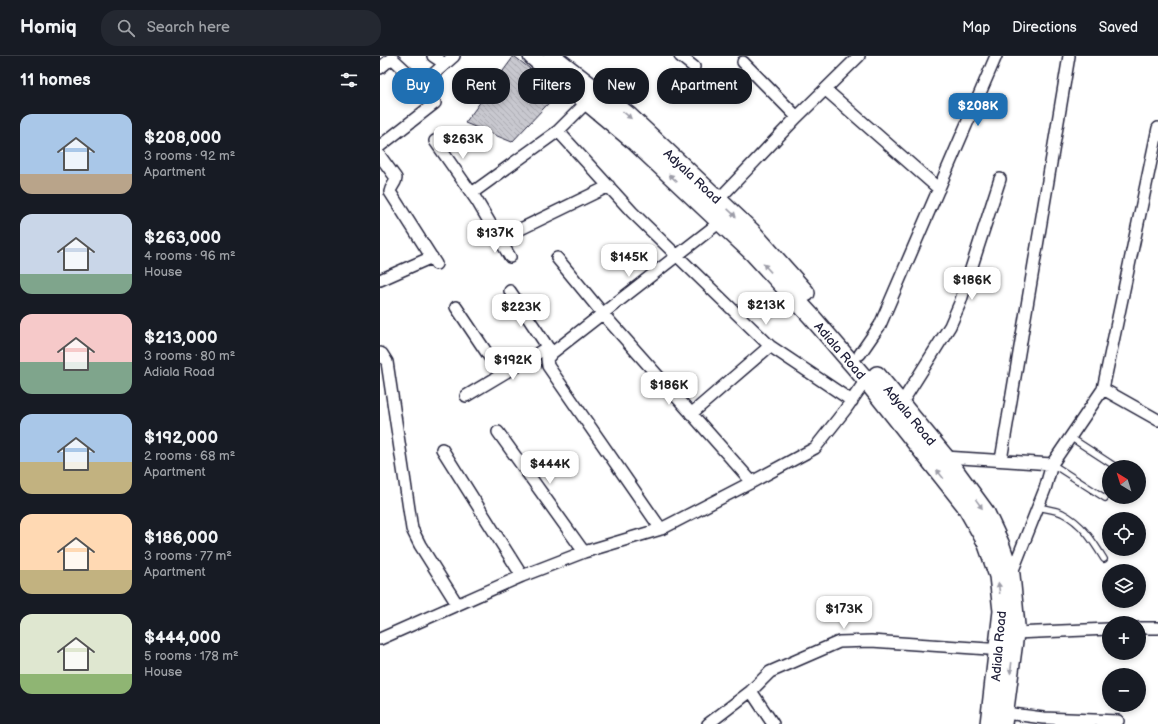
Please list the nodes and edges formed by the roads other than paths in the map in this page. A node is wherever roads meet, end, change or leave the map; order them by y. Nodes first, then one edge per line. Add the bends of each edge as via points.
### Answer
1 (433, 56) edge
2 (454, 56) edge
3 (532, 56) edge
4 (680, 56) edge
5 (859, 56) edge
6 (996, 56) edge
7 (1069, 56) edge
8 (555, 57) edge
9 (743, 62) dead end
10 (445, 64) junction
11 (694, 67) dead end
12 (380, 68) edge
13 (403, 68) edge
14 (440, 68) edge
15 (826, 90) junction
16 (587, 102) junction
17 (435, 104) edge
18 (797, 117) junction
19 (1158, 128) edge
20 (558, 131) junction
21 (435, 140) dead end
22 (380, 146) edge
23 (380, 156) edge
24 (1000, 179) dead end
25 (609, 186) junction
26 (939, 189) junction
27 (472, 193) junction
28 (718, 200) junction
29 (720, 222) junction
30 (500, 239) junction
31 (677, 254) junction
32 (510, 257) dead end
33 (557, 258) dead end
34 (380, 280) edge
35 (510, 291) dead end
36 (456, 307) dead end
37 (603, 314) junction
38 (770, 346) junction
39 (550, 350) junction
40 (380, 353) edge
41 (860, 354) junction
42 (501, 374) junction
43 (866, 380) junction
44 (1103, 389) junction
45 (466, 396) dead end
46 (852, 401) junction
47 (901, 404) junction
48 (692, 414) junction
49 (1158, 420) edge
50 (498, 432) dead end
51 (1070, 437) junction
52 (442, 449) dead end
53 (945, 457) junction
54 (1001, 460) junction
55 (1105, 460) edge
56 (1052, 464) junction
57 (752, 482) junction
58 (1102, 496) edge
59 (1038, 507) junction
60 (661, 529) junction
61 (584, 552) junction
62 (1104, 559) dead end
63 (1011, 575) junction
64 (522, 576) junction
65 (457, 604) junction
66 (1146, 628) edge
67 (1158, 628) edge
68 (1102, 630) edge
69 (380, 639) edge
70 (1009, 644) junction
71 (751, 691) junction
72 (1004, 719) edge
73 (1118, 721) dead end
74 (708, 724) edge
75 (773, 724) edge
76 (989, 724) edge

1 - 10 street
2 - 10 street
3 - 16 main road, Adiala Road
4 - 11 street
5 - 15 street
6 - 26 street
7 - 54 street
8 -> 28 main road, Adyala Road via 629,116
9 - 18 street
10 - 14 street
12 - 13 street via 392,58
15 - 18 street
15 - 26 street
16 - 20 street
29 -> 16 main road, Adiala Road via 634,141
17 - 22 street
18 - 28 street
19 - 44 street
20 - 25 street
20 - 27 street
21 - 27 street
23 - 34 street via 396,178 390,192 434,261
24 - 47 street via 950,326
25 - 30 street
25 - 31 street via 632,212
26 - 41 street via 880,325
27 - 30 street
28 -> 41 main road, Adyala Road via 751,231
29 - 31 street
43 -> 29 main road, Adiala Road via 753,253
30 - 32 street
31 - 37 street
31 - 38 street
33 - 37 street
35 - 39 street
36 - 42 street
37 - 39 street
37 - 48 street
38 - 46 street
38 - 48 street
39 - 42 street
39 - 60 street via 548,366
40 - 65 street via 387,362 412,529
41 - 47 main road, Adyala Road
42 - 45 street
43 - 46 street
70 -> 43 main road, Adiala Road via 998,576 986,542 965,505
44 - 49 street
44 - 51 street
46 - 57 street via 815,448
47 - 53 main road, Adyala Road
48 - 57 street
50 - 61 street
51 - 55 lane
51 - 56 street
52 - 64 street
53 - 54 street
53 -> 63 main road, Adyala Road via 986,513
54 - 56 street
56 - 58 lane
56 - 59 street
57 - 60 street
59 - 62 lane via 1062,513 1075,522 1084,530
59 - 63 street
60 - 61 street
61 - 64 street
63 - 70 main road, Adyala Road via 1016,626
64 - 65 street
65 - 69 street
66 - 67 street
68 - 70 street
70 - 71 street via 839,642 770,672
70 -> 72 main road, Adyala Road
70 - 76 main road, Adiala Road
71 - 74 street
71 - 75 street
72 - 73 street

